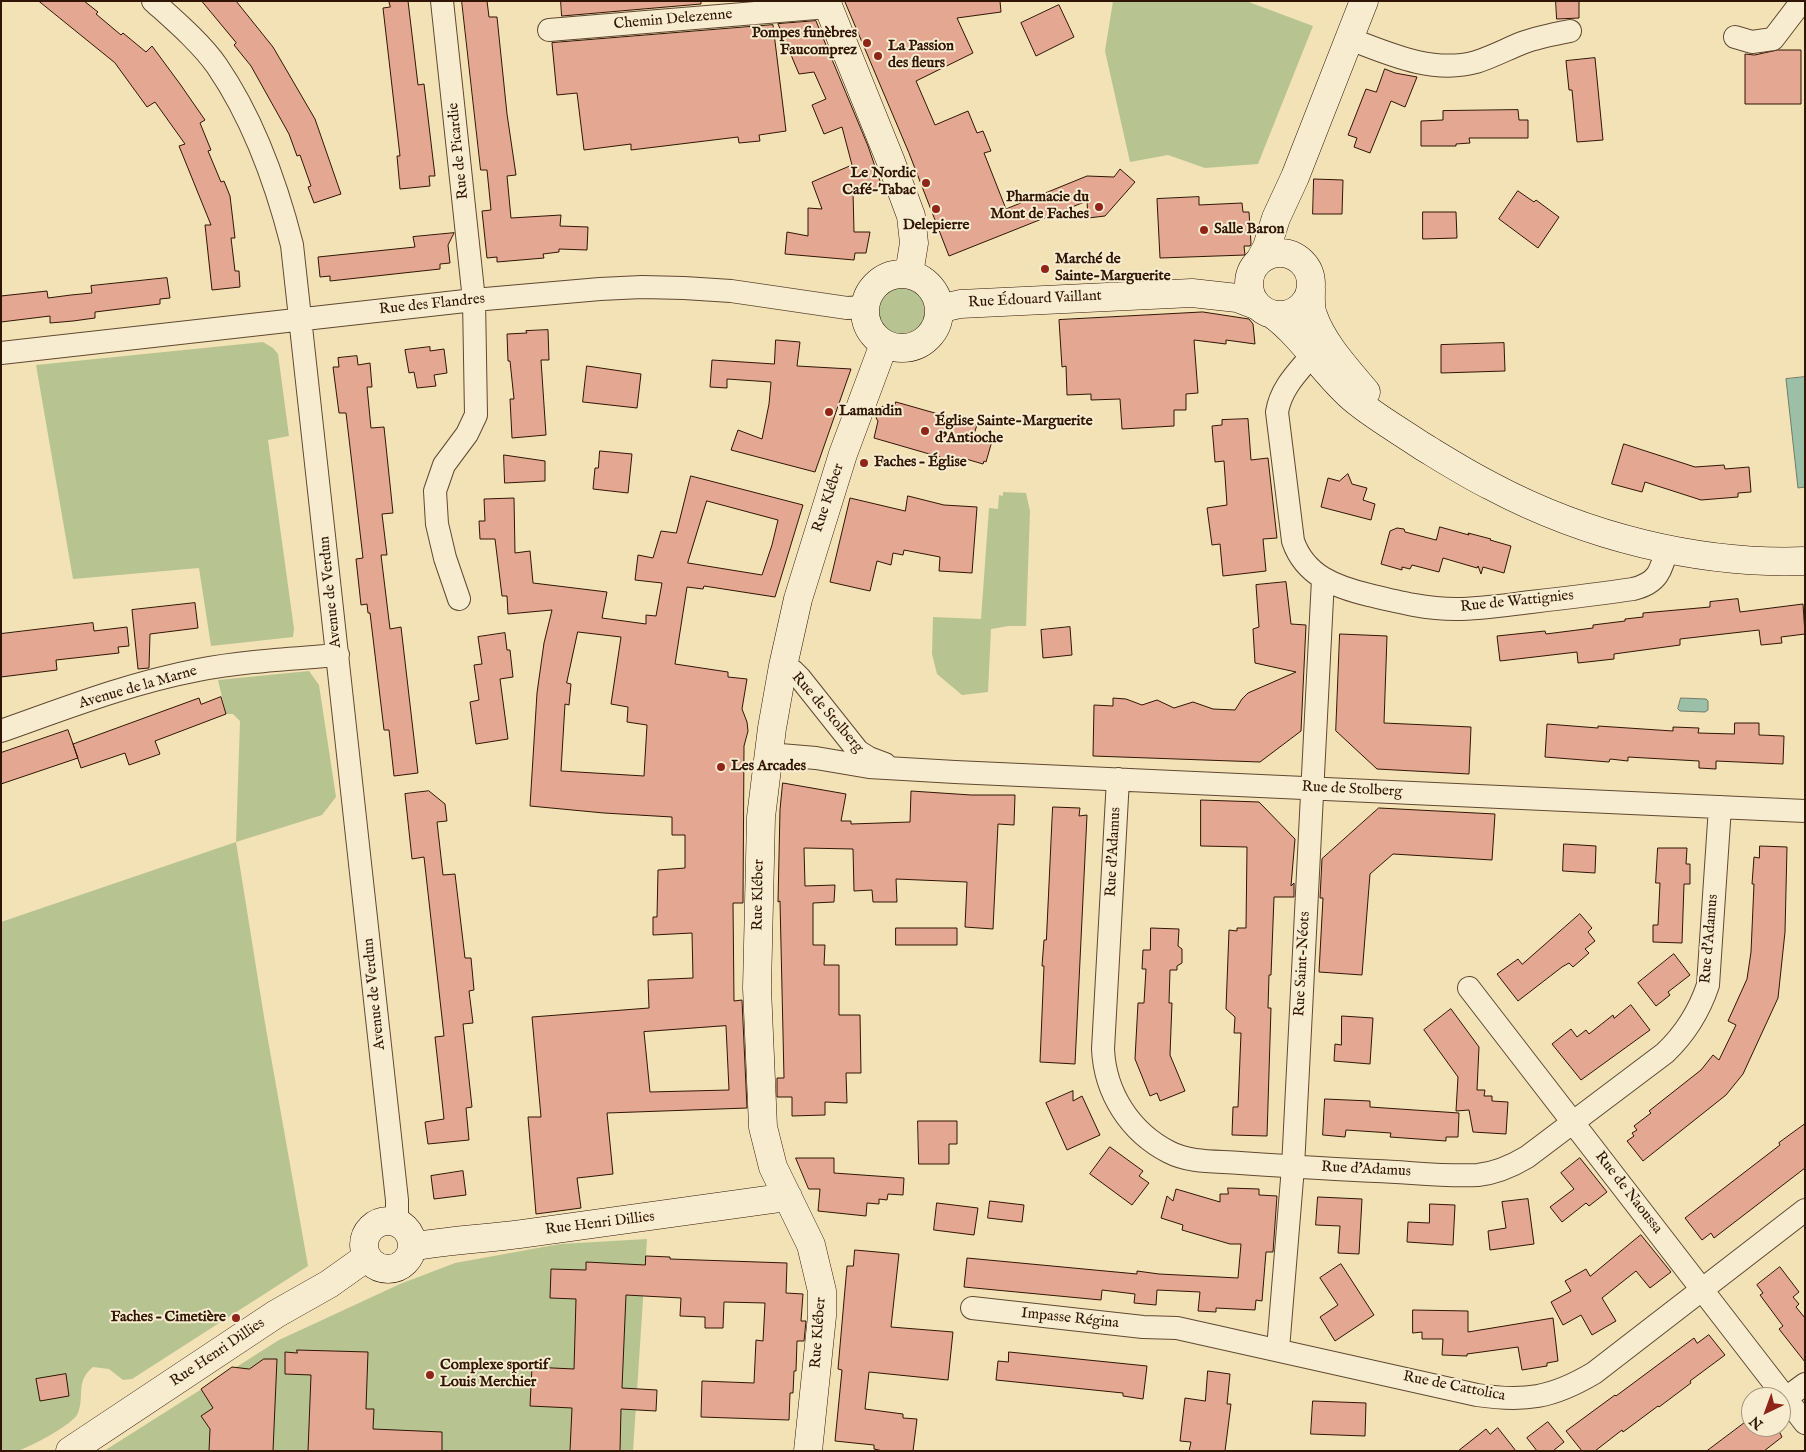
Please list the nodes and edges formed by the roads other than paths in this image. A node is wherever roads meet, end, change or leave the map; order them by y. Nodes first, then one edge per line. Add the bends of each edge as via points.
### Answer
1 (153, 1) edge
2 (442, 1) edge
3 (1364, 1) edge
4 (1802, 1) edge
5 (827, 4) edge
6 (549, 30) dead end
7 (1570, 31) dead end
8 (1735, 37) dead end
9 (1350, 39) junction
10 (1295, 176) junction
11 (1256, 264) junction
12 (909, 274) junction
13 (1308, 277) junction
14 (1192, 293) junction
15 (474, 300) junction
16 (864, 307) junction
17 (939, 309) junction
18 (1265, 310) junction
19 (301, 320) junction
20 (884, 344) junction
21 (1, 354) edge
22 (1312, 355) junction
23 (1424, 446) junction
24 (1667, 548) junction
25 (1805, 561) edge
26 (1323, 579) junction
27 (459, 599) dead end
28 (338, 654) junction
29 (783, 666) junction
30 (1, 731) edge
31 (768, 754) junction
32 (900, 769) junction
33 (1118, 779) junction
34 (1312, 788) junction
35 (1720, 807) junction
36 (1805, 811) edge
37 (1469, 988) dead end
38 (1574, 1123) junction
39 (1293, 1167) junction
40 (788, 1197) junction
41 (1805, 1210) edge
42 (397, 1224) junction
43 (412, 1247) junction
44 (367, 1257) junction
45 (1702, 1289) junction
46 (972, 1308) dead end
47 (1168, 1327) joint
48 (1278, 1349) junction
49 (1805, 1384) edge
50 (1778, 1387) edge
51 (1791, 1394) edge
52 (1791, 1405) edge
53 (1805, 1423) edge
54 (70, 1451) edge
55 (808, 1451) edge

1 - 19 street, Avenue de Verdun via 216,65 255,134 290,237
2 - 15 street, Rue de Picardie
3 - 9 street
4 - 8 street via 1773,39 1752,42
5 - 6 street, Chemin Delezenne
5 - 12 street via 910,216 914,243
7 - 9 street via 1540,37 1460,65 1409,60
9 - 10 street
10 - 11 street via 1280,206 1269,241
10 - 13 street via 1293,232
11 - 13 street via 1270,254 1287,254 1298,258
11 - 14 street, Rue Édouard Vaillant via 1231,282
11 - 18 street via 1249,285 1251,296
12 - 16 street via 896,274 879,281 867,295
12 - 17 street via 930,286
13 - 18 street via 1307,300 1300,308 1290,314
13 - 23 street via 1313,315 1339,357 1376,402
14 - 17 street, Rue Édouard Vaillant via 960,304
14 - 18 street, Rue Édouard Vaillant via 1237,298
15 - 16 street, Rue des Flandres via 642,287 731,292 847,308
15 - 19 street, Rue des Flandres
15 - 27 street, Rue de Picardie via 476,415 444,466 435,491 437,524
16 - 20 street via 870,331
17 - 20 street via 938,321 932,332 919,344 901,348
18 - 22 street via 1292,330
19 - 21 street, Rue des Flandres
19 - 28 street, Avenue de Verdun
20 - 29 street, Rue Kléber via 819,527
22 - 23 street via 1355,401
22 - 26 street, Rue de Wattignies via 1287,386 1277,412 1293,541 1309,568
23 - 24 street via 1492,487 1540,510 1598,531
24 - 25 street via 1727,558
24 - 26 street, Rue de Wattignies via 1658,574 1644,587 1476,608 1433,608 1394,601 1349,590
26 - 34 street, Rue Saint-Néots
28 - 30 street, Avenue de la Marne via 232,664 158,679
28 - 42 street, Avenue de Verdun
29 - 31 street, Rue Kléber
29 - 32 street, Rue de Stolberg via 800,678 858,751
31 - 32 street, Rue de Stolberg
31 - 40 street, Rue Kléber via 761,817 759,884 757,988 761,1104 767,1147
32 - 33 street, Rue de Stolberg
33 - 34 street, Rue de Stolberg
33 - 39 street, Rue d'Adamus via 1103,1049 1106,1072 1116,1100 1143,1135 1183,1157
34 - 35 street, Rue de Stolberg
34 - 39 street, Rue Saint-Néots
35 - 36 street, Rue de Stolberg
35 - 38 street, Rue d'Adamus via 1710,971 1699,1010 1684,1034 1665,1053
37 - 38 street, Rue de Naoussa
38 - 39 street, Rue d'Adamus via 1516,1164 1493,1172
38 - 45 street, Rue de Naoussa
39 - 48 street, Rue Saint-Néots
40 - 43 street, Rue Henri Dillies via 650,1218
40 - 55 street, Rue Kléber via 811,1245 822,1291
41 - 45 street, Rue de Cattolica
42 - 43 street via 408,1233
42 - 44 street via 382,1222 370,1230 365,1243
43 - 44 street via 406,1261 393,1268 378,1267
44 - 54 street, Rue Henri Dillies
45 - 48 street, Rue de Cattolica via 1594,1373 1568,1388 1531,1397 1477,1395
45 - 50 street, Rue de Naoussa
46 - 47 street, Impasse Régina
47 - 48 street, Rue de Cattolica
49 - 51 street
52 - 53 street, Rue de Naoussa

